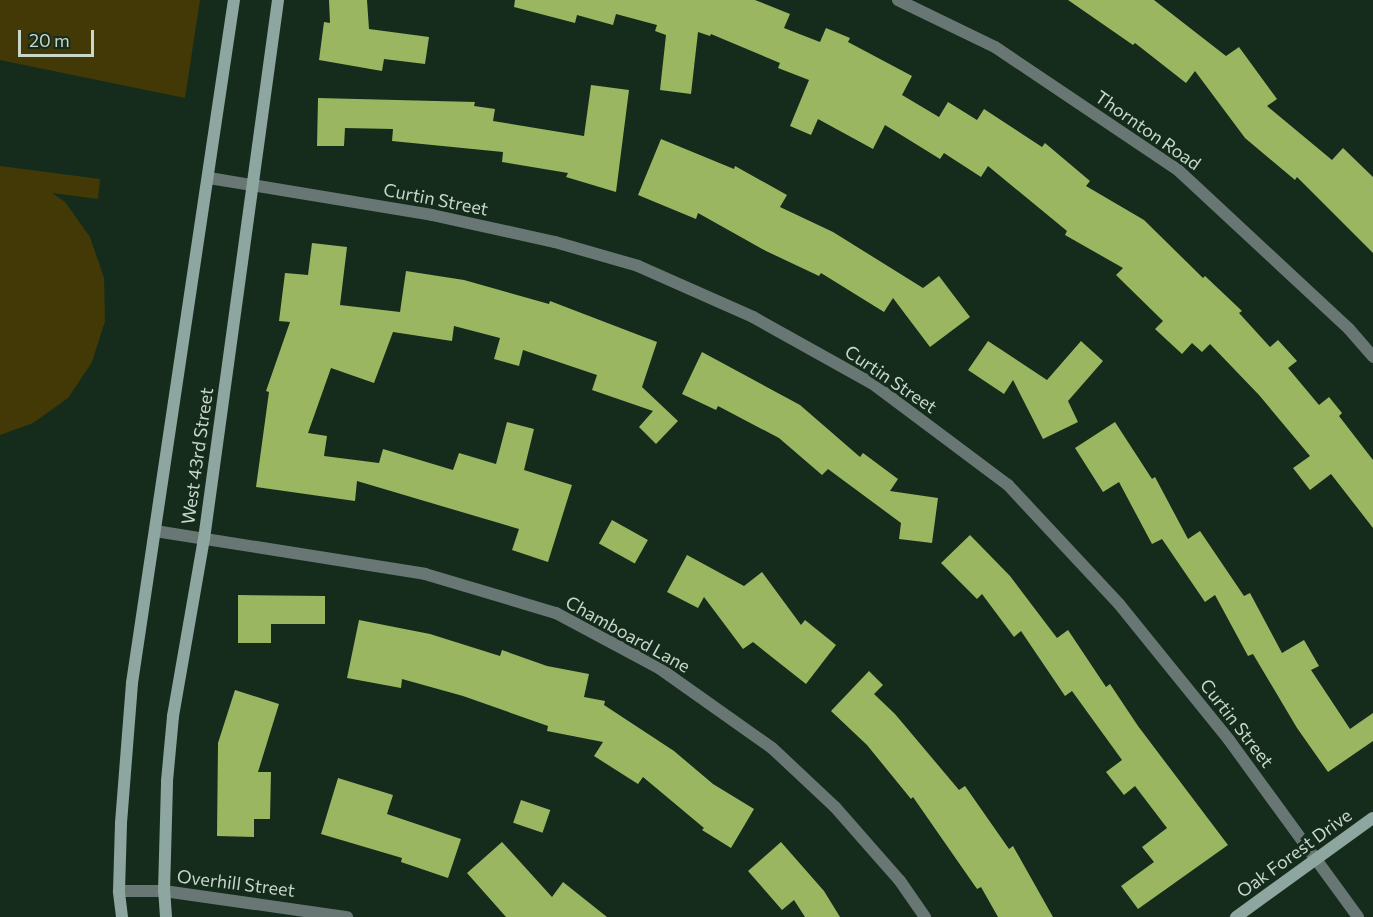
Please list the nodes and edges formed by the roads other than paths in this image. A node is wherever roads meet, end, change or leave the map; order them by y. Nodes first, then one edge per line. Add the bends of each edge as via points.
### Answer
1 (234, 0) edge
2 (278, 0) edge
3 (898, 0) edge
4 (209, 178) junction
5 (251, 185) junction
6 (1373, 357) edge
7 (155, 531) junction
8 (204, 539) junction
9 (1373, 819) edge
10 (1316, 859) junction
11 (119, 891) junction
12 (164, 891) junction
13 (122, 917) edge
14 (166, 917) edge
15 (347, 917) edge
16 (925, 917) edge
17 (1236, 917) edge
18 (1358, 917) edge

1 - 4 main road, West 43rd Street
2 - 5 main road, West 43rd Street
3 - 6 street, Thornton Road via 995,47 1178,170 1349,328
4 - 5 street, Curtin Street
4 - 7 main road, West 43rd Street
5 - 8 main road, West 43rd Street
5 - 10 street, Curtin Street via 432,215 555,242 638,266 753,317 873,384 1008,484 1119,604 1230,740
7 - 8 street, Chamboard Lane
7 - 11 main road, West 43rd Street via 132,683
8 - 12 main road, West 43rd Street via 172,716 166,781
8 - 16 street, Chamboard Lane via 425,574 566,619 659,668 772,748 835,807 900,881
9 - 10 main road, Oak Forest Drive
10 - 17 main road, Oak Forest Drive
10 - 18 street, Curtin Street
11 - 12 street, Overhill Street
11 - 13 main road, West 43rd Street
12 - 14 main road, West 43rd Street
12 - 15 street, Overhill Street

